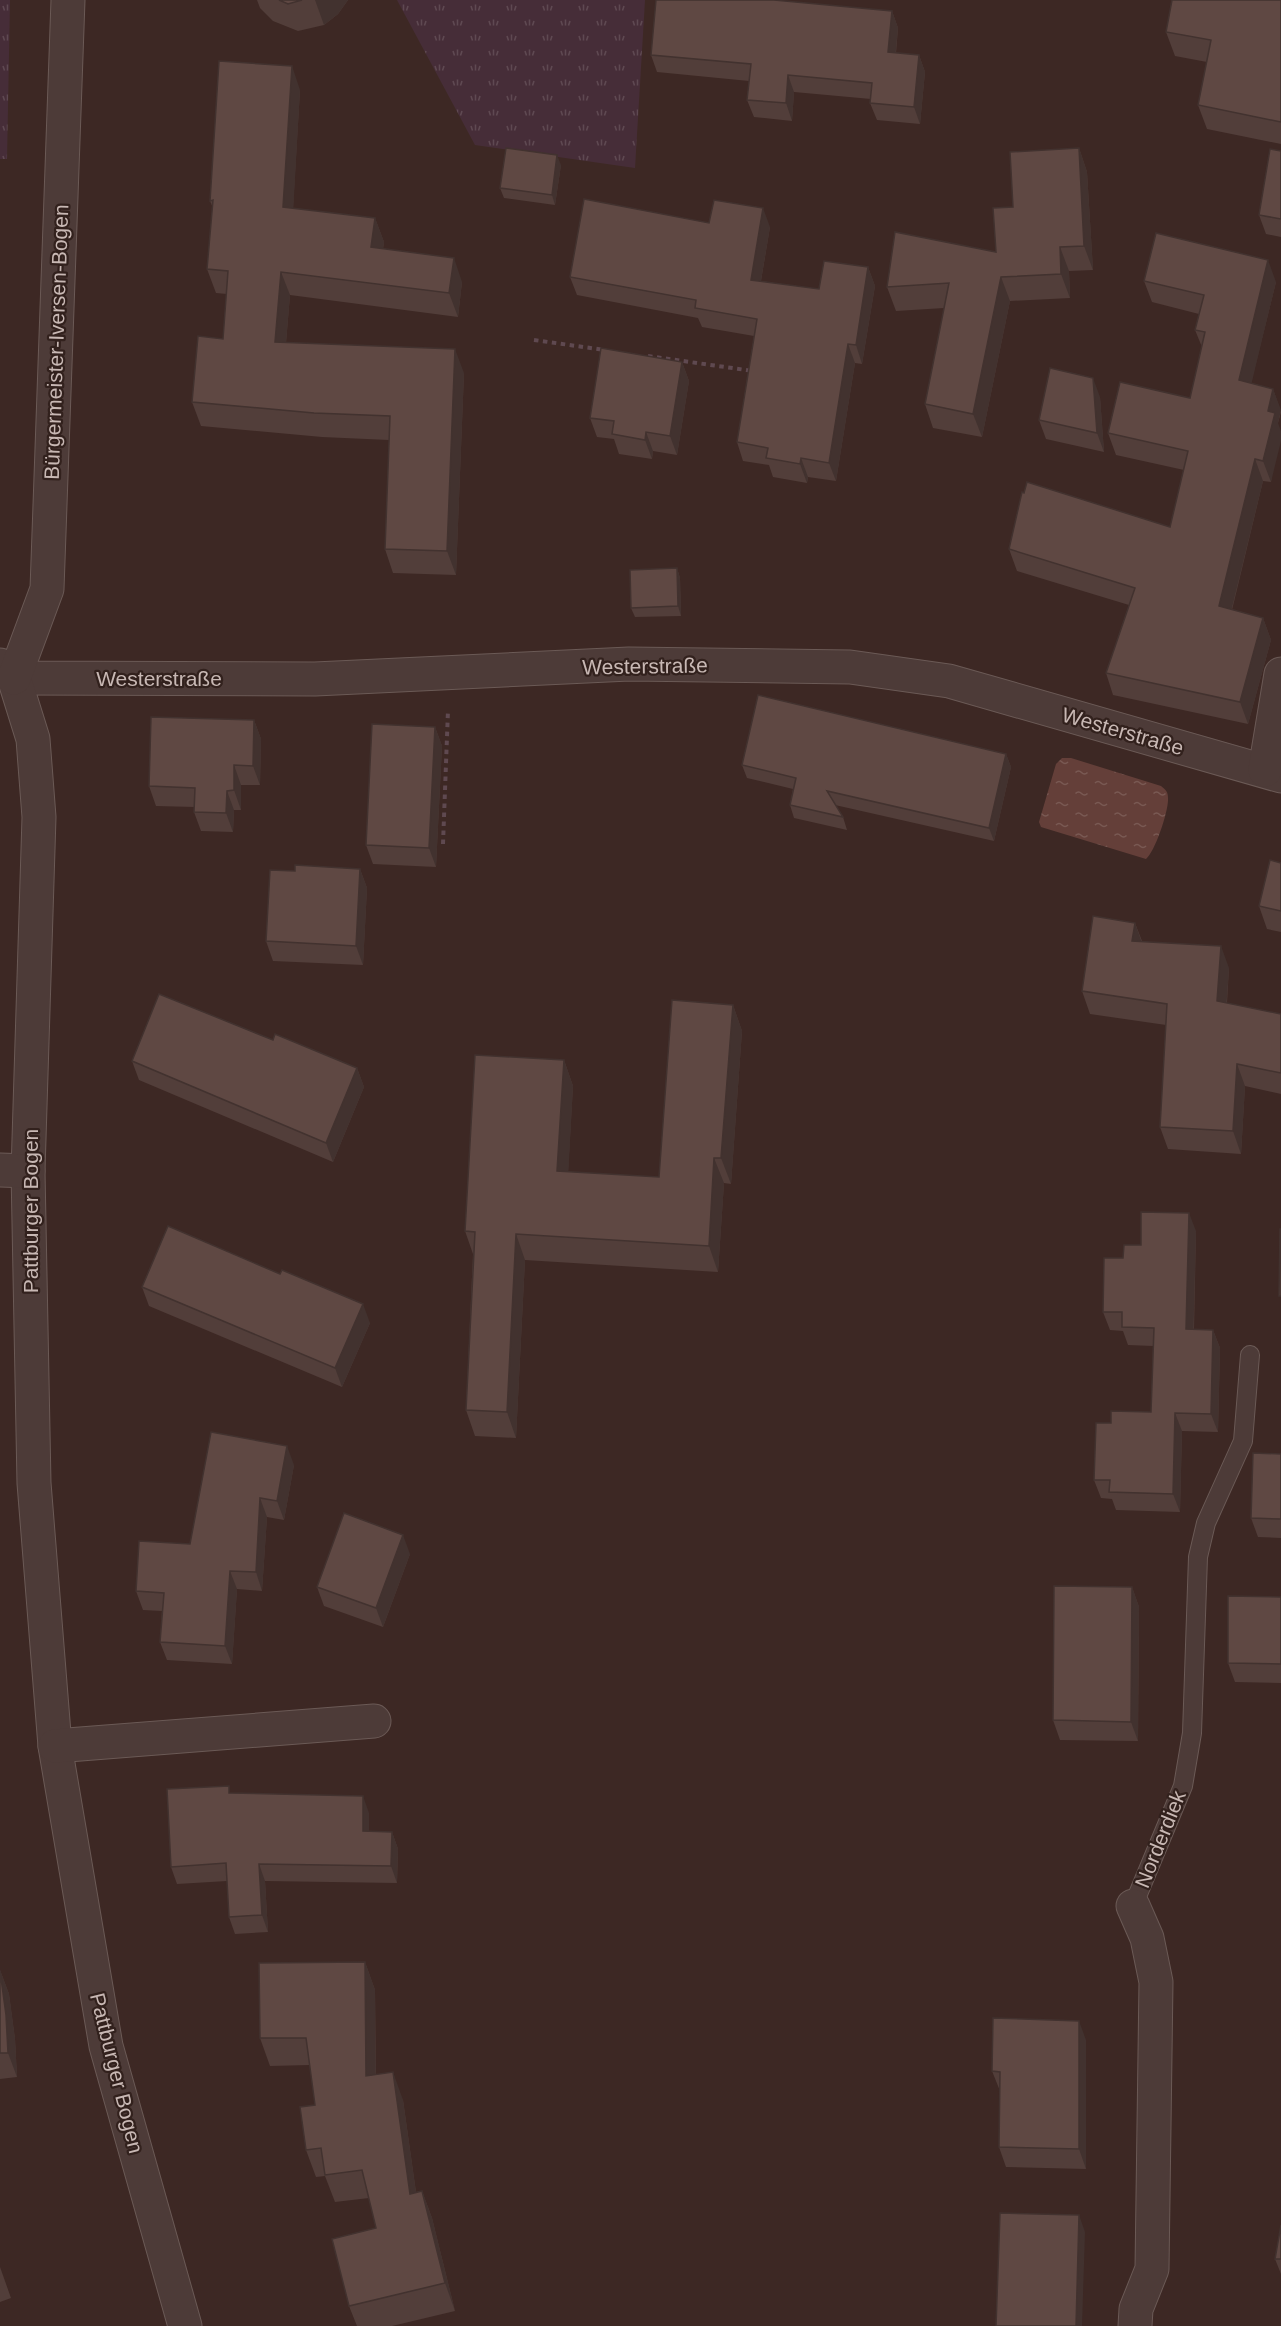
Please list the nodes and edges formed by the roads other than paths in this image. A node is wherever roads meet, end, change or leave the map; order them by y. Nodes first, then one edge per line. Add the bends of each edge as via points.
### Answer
1 (68, 0) edge
2 (7, 671) edge
3 (1281, 674) edge
4 (1273, 773) edge
5 (14, 1171) edge
6 (1250, 1355) dead end
7 (374, 1721) dead end
8 (55, 1746) junction
9 (1133, 1906) joint
10 (184, 2326) edge
11 (1135, 2326) edge

1 - 2 street, Bürgermeister-Iversen-Bogen via 47,589
2 - 4 street, Westerstraße via 315,679 629,664 850,667 949,681
2 - 5 street, Pattburger Bogen via 33,739 39,817
3 - 4 street
5 - 8 street, Pattburger Bogen
6 - 9 lane, Norderdiek via 1243,1441 1206,1523 1198,1557 1192,1733 1183,1786
7 - 8 street
8 - 10 street, Pattburger Bogen via 106,2046
9 - 11 street, Norderdiek via 1148,1938 1156,1982 1152,2269 1136,2309

